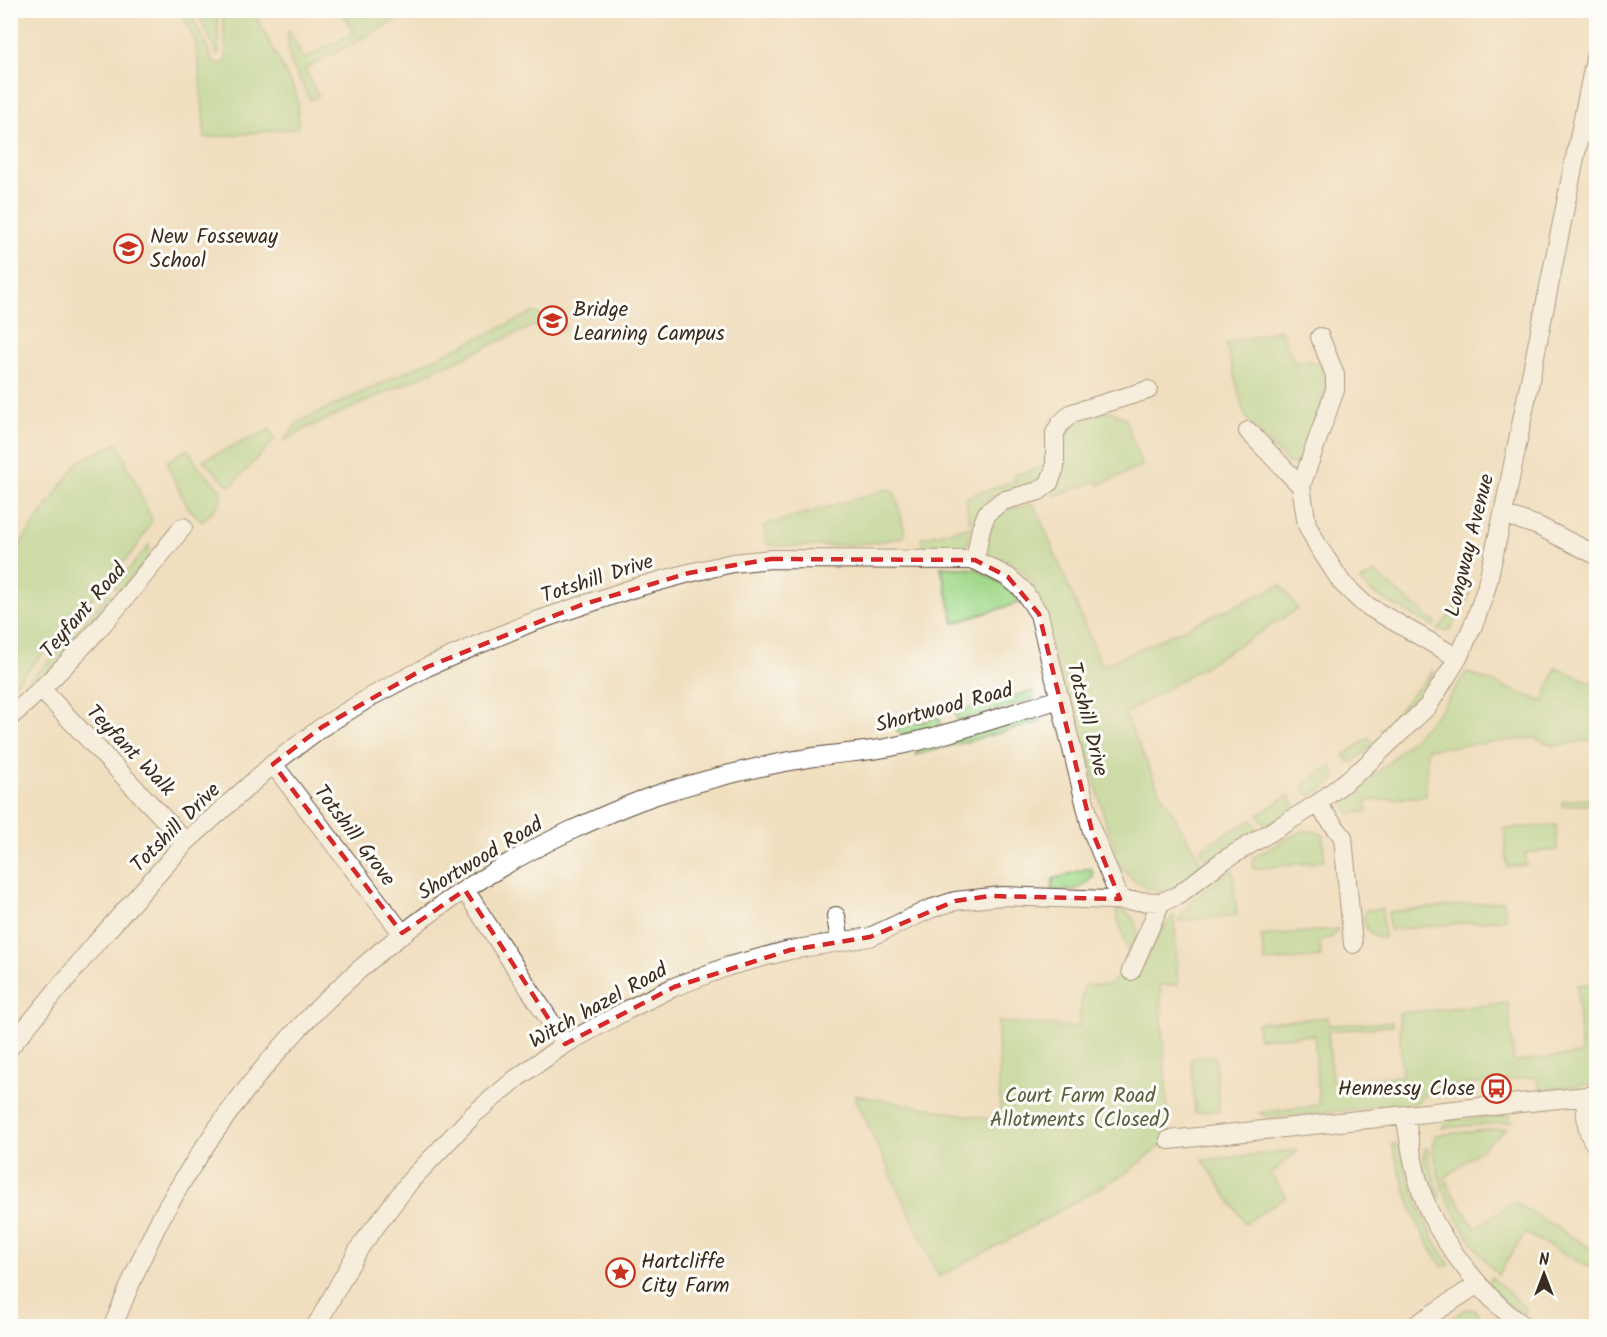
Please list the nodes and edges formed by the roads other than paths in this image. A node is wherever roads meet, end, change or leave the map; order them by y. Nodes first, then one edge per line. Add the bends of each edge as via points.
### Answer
1 (1596, 54) edge
2 (1320, 337) dead end
3 (1148, 390) dead end
4 (1248, 431) dead end
5 (1301, 486) junction
6 (1503, 514) junction
7 (183, 527) dead end
8 (1596, 555) edge
9 (975, 560) junction
10 (1458, 658) junction
11 (42, 690) junction
12 (1060, 699) junction
13 (10, 717) edge
14 (273, 764) junction
15 (1317, 804) junction
16 (186, 842) junction
17 (465, 890) junction
18 (1120, 899) junction
19 (1161, 902) junction
20 (836, 916) dead end
21 (402, 933) junction
22 (840, 942) junction
23 (1353, 944) dead end
24 (1131, 971) dead end
25 (565, 1044) junction
26 (10, 1047) edge
27 (1591, 1096) edge
28 (1405, 1115) junction
29 (1169, 1140) dead end
30 (1596, 1145) edge
31 (1478, 1284) junction
32 (113, 1326) edge
33 (316, 1326) edge
34 (1414, 1326) edge
35 (1525, 1326) edge

1 - 6 street, Longway Avenue
2 - 5 street via 1335,375 1335,390
3 - 9 street via 1072,413 1060,424 1055,434 1055,468 1049,483 1039,491 1002,501 987,513
4 - 5 street
5 - 10 street via 1307,525 1342,584 1364,604
6 - 8 street via 1538,526
6 - 10 street, Longway Avenue via 1486,589
7 - 11 street, Teyfant Road via 112,616
9 - 12 street, Totshill Drive via 1008,577 1034,605
9 - 14 street, Totshill Drive via 767,559 733,563 634,588 530,623 427,667 322,727
10 - 15 street, Longway Avenue via 1428,706 1364,767
11 - 13 street, Teyfant Road
11 - 16 street, Teyfant Walk
12 - 17 street, Shortwood Road via 905,744 761,766 676,789 620,808 525,852
12 - 18 street, Totshill Drive via 1092,831
14 - 16 street, Totshill Drive
14 - 21 street, Totshill Grove
15 - 19 street, Longway Avenue via 1215,866 1177,896
15 - 23 street via 1343,837
16 - 26 street, Totshill Drive
17 - 21 street, Shortwood Road
17 - 25 street
18 - 19 street
18 - 22 street, Witch hazel Road via 990,896 955,901 870,937
19 - 24 street
20 - 22 street
21 - 32 street, Shortwood Road via 339,986 283,1044 222,1120 160,1219
22 - 25 street, Witch hazel Road via 790,950 718,970 674,987
25 - 33 street, Witch hazel Road via 474,1114 411,1180 360,1247
27 - 28 street
27 - 30 street via 1586,1117
28 - 29 street
28 - 31 street via 1416,1170 1436,1227
31 - 34 street
31 - 35 street via 1508,1315

